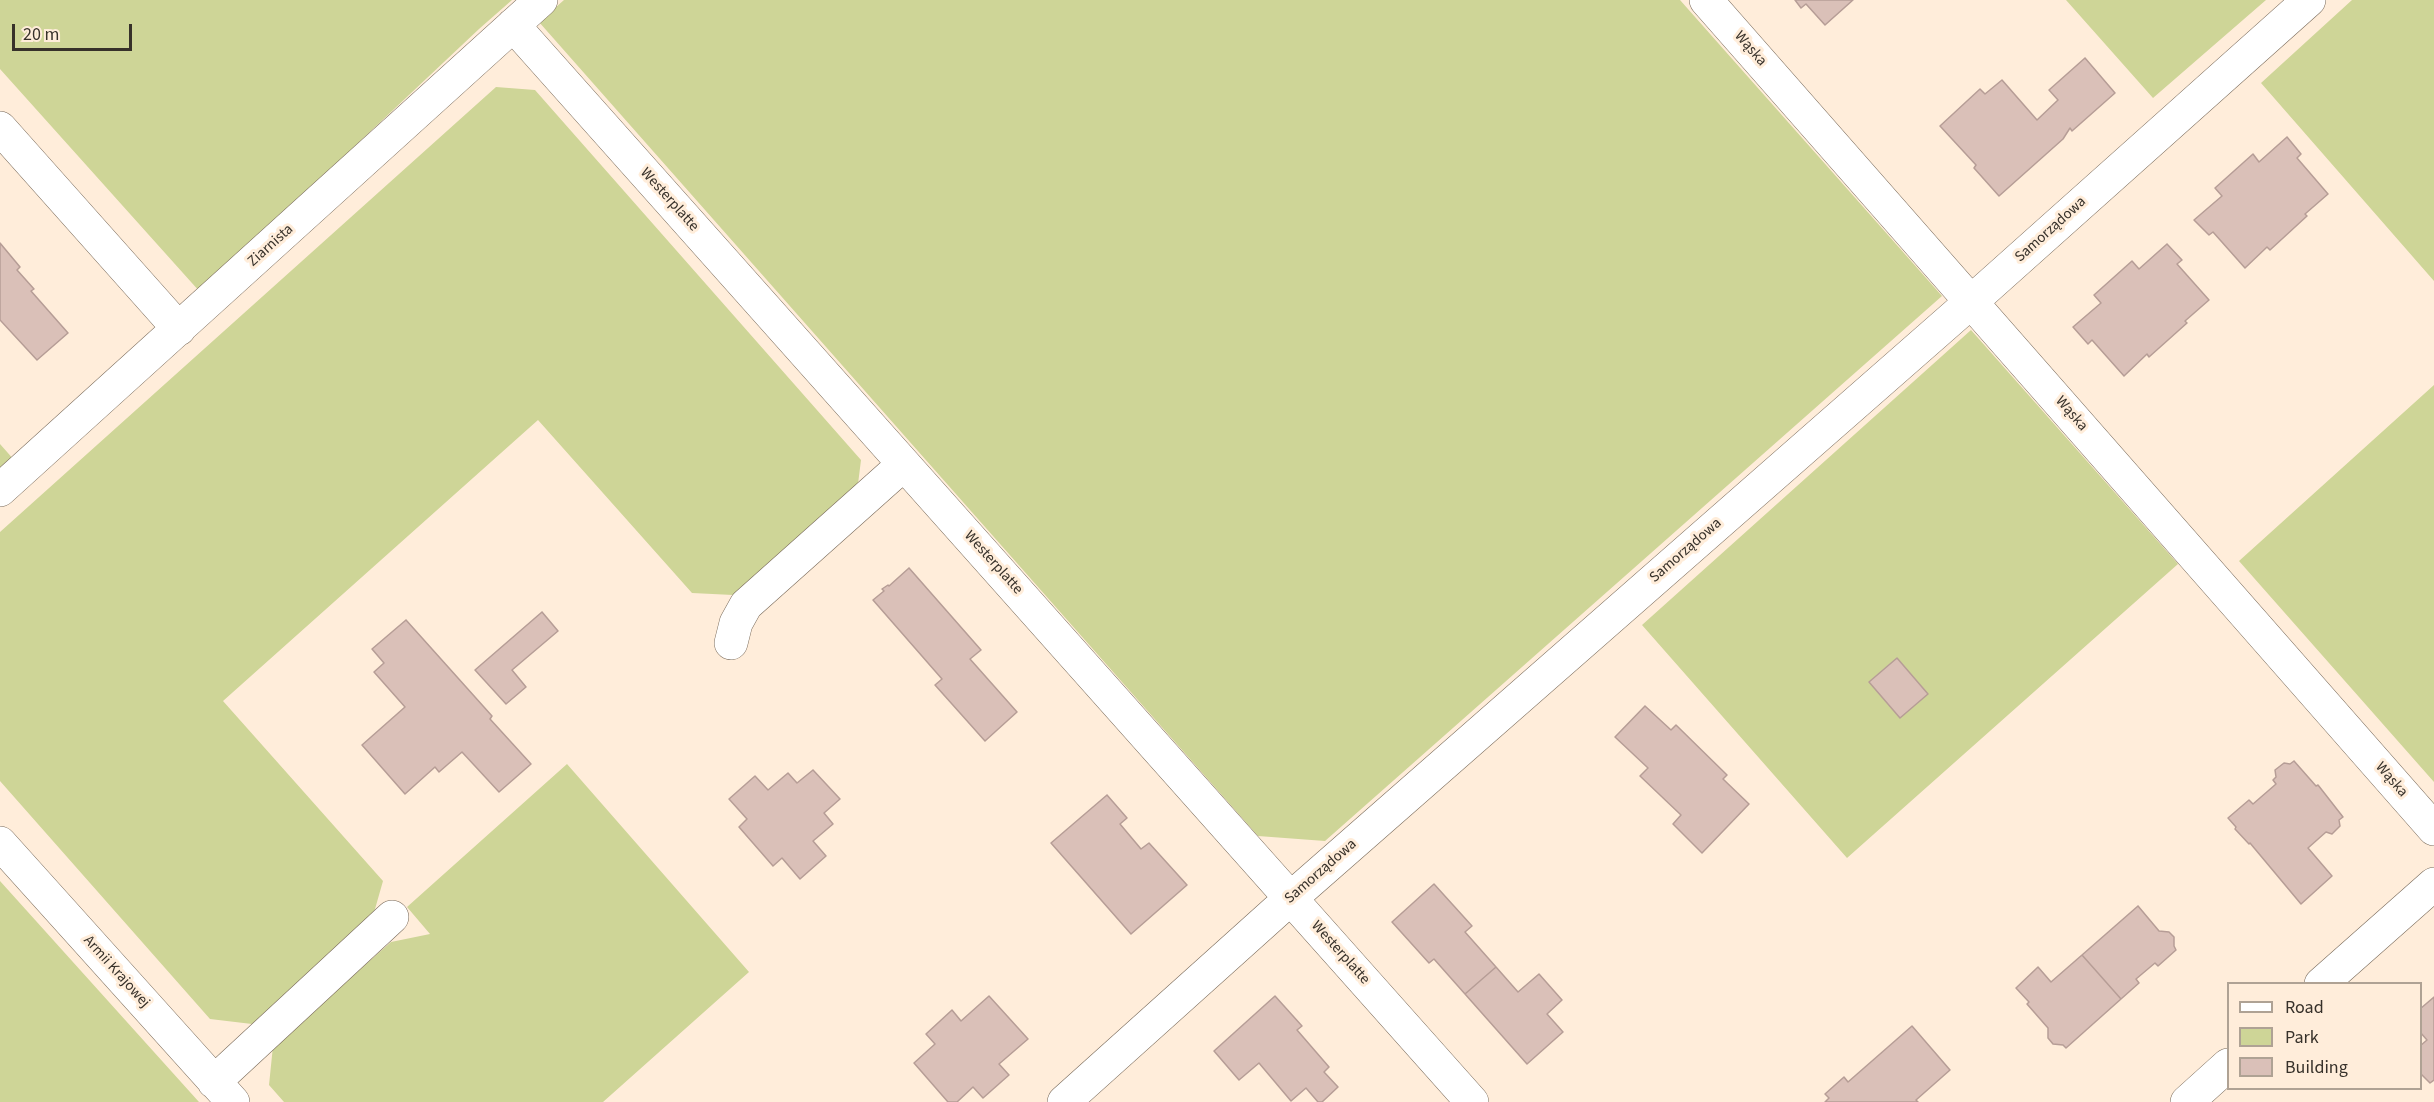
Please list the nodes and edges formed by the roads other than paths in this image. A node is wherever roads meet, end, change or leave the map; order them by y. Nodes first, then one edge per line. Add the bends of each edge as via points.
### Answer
1 (541, 0) edge
2 (1706, 0) edge
3 (2309, 0) edge
4 (513, 25) junction
5 (0, 128) edge
6 (1972, 301) junction
7 (180, 329) junction
8 (904, 464) junction
9 (0, 490) edge
10 (731, 644) dead end
11 (2434, 829) edge
12 (0, 843) edge
13 (2434, 884) edge
14 (1291, 898) junction
15 (392, 917) dead end
16 (2323, 982) edge
17 (2227, 1067) edge
18 (223, 1092) edge
19 (1064, 1102) edge
20 (1472, 1102) edge
21 (2187, 1102) edge

1 - 4 street, Ziarnista
2 - 6 street, Wąska
3 - 6 street, Samorządowa
4 - 7 street, Ziarnista
4 - 8 street, Westerplatte
5 - 7 street
6 - 11 street, Wąska
6 - 14 street, Samorządowa
7 - 9 street, Ziarnista
8 - 10 street via 746,605
8 - 14 street, Westerplatte
12 - 18 street, Armii Krajowej
13 - 16 street
14 - 19 street, Samorządowa
14 - 20 street, Westerplatte
15 - 18 street
17 - 21 street

